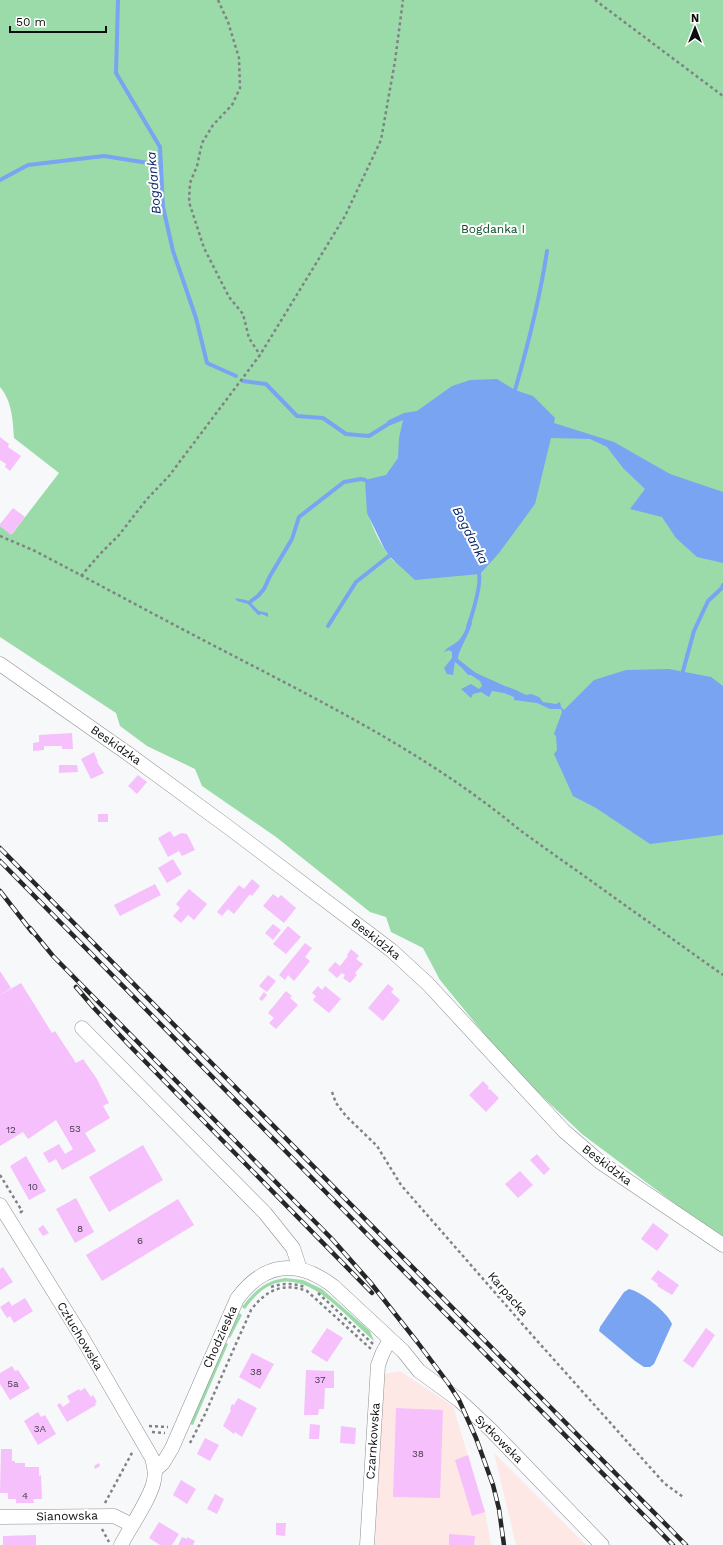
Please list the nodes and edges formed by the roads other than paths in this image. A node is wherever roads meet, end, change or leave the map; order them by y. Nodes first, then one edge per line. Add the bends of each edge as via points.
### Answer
1 (0, 664) edge
2 (82, 1028) dead end
3 (0, 1205) edge
4 (723, 1245) edge
5 (300, 1269) junction
6 (385, 1349) junction
7 (155, 1470) junction
8 (0, 1517) edge
9 (132, 1525) junction
10 (121, 1545) edge
11 (367, 1545) edge
12 (602, 1545) edge

1 - 4 street, Beskidzka via 203,808 391,950 428,984 578,1144 600,1162
2 - 5 street via 265,1213 293,1248
3 - 7 street, Człuchowska via 139,1434 152,1458
5 - 6 street, Chodzieska via 321,1277 333,1286
5 - 7 street, Chodzieska via 281,1268 264,1273 243,1291 232,1309 172,1448 163,1463
6 - 11 street, Czarnkowska via 378,1365
6 - 12 street, Sytkowska via 403,1351 419,1371 459,1400
7 - 9 street, Chodzieska via 149,1494
8 - 9 street, Sianowska via 114,1516
9 - 10 street, Chodzieska

